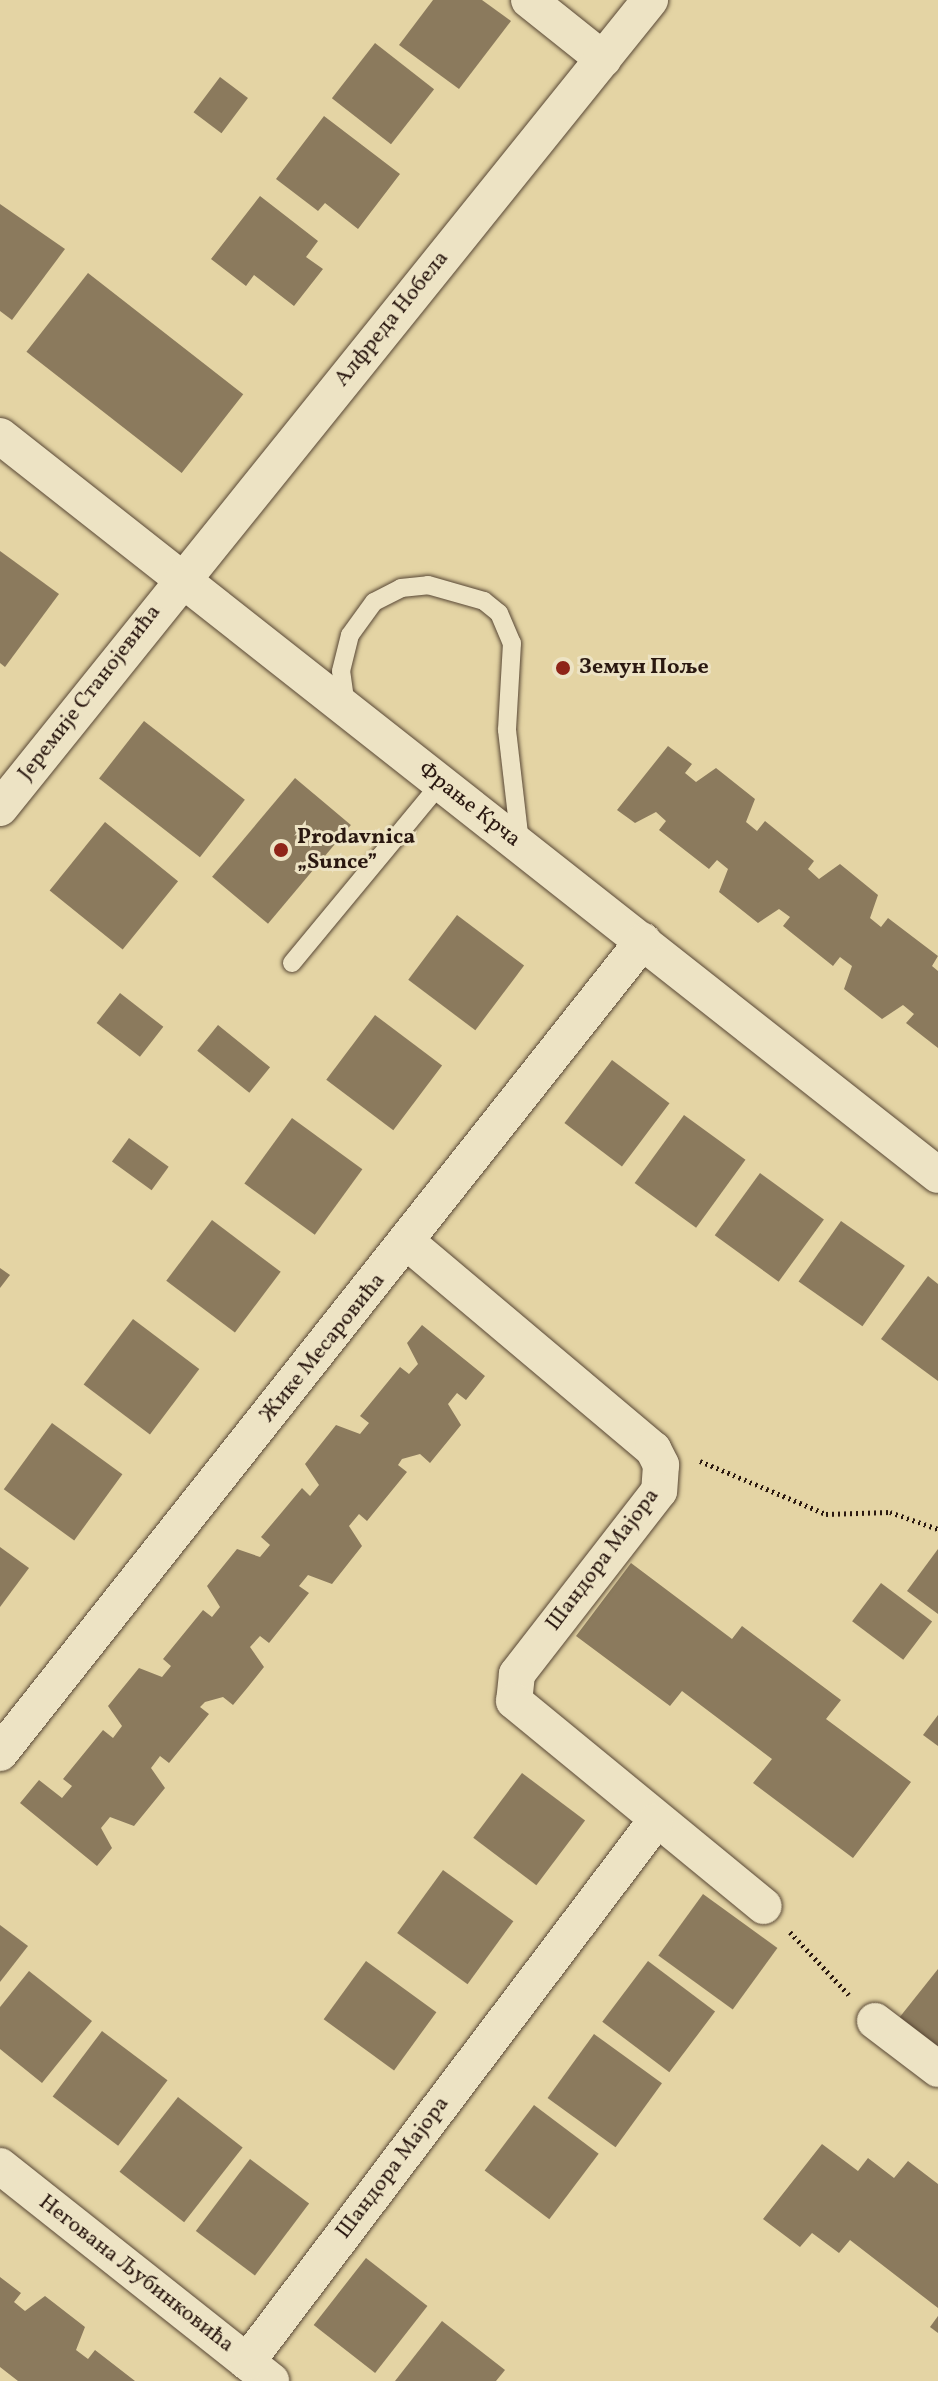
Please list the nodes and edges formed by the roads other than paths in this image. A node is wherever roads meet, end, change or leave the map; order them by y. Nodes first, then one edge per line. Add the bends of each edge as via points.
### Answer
1 (529, 0) edge
2 (650, 0) edge
3 (603, 59) junction
4 (0, 436) edge
5 (181, 578) junction
6 (346, 709) junction
7 (441, 783) junction
8 (0, 808) edge
9 (521, 847) junction
10 (643, 941) junction
11 (292, 963) dead end
12 (938, 1175) edge
13 (407, 1242) junction
14 (0, 1753) edge
15 (655, 1822) junction
16 (764, 1906) road end
17 (875, 2021) road end
18 (938, 2069) edge
19 (0, 2166) edge
20 (259, 2371) edge

1 - 3 street
2 - 3 street, Алфреда Нобела
3 - 5 street, Алфреда Нобела
4 - 5 street, Фрање Крча
5 - 6 street, Фрање Крча
5 - 8 street, Јеремије Станојевића
6 - 7 street, Фрање Крча
6 - 9 lane via 341,671 350,635 374,602 401,588 428,585 471,595 499,613 512,643 507,744
7 - 9 street, Фрање Крча
7 - 11 lane
9 - 10 street, Фрање Крча
10 - 12 street, Фрање Крча
10 - 13 street, Жике Месаровића
13 - 14 street, Жике Месаровића
13 - 15 street, Шандора Мајора via 653,1449 661,1465 659,1491 512,1686 522,1714
15 - 16 street, Шандора Мајора
15 - 20 street, Шандора Мајора
17 - 18 street
19 - 20 street, Негована Љубинковића

